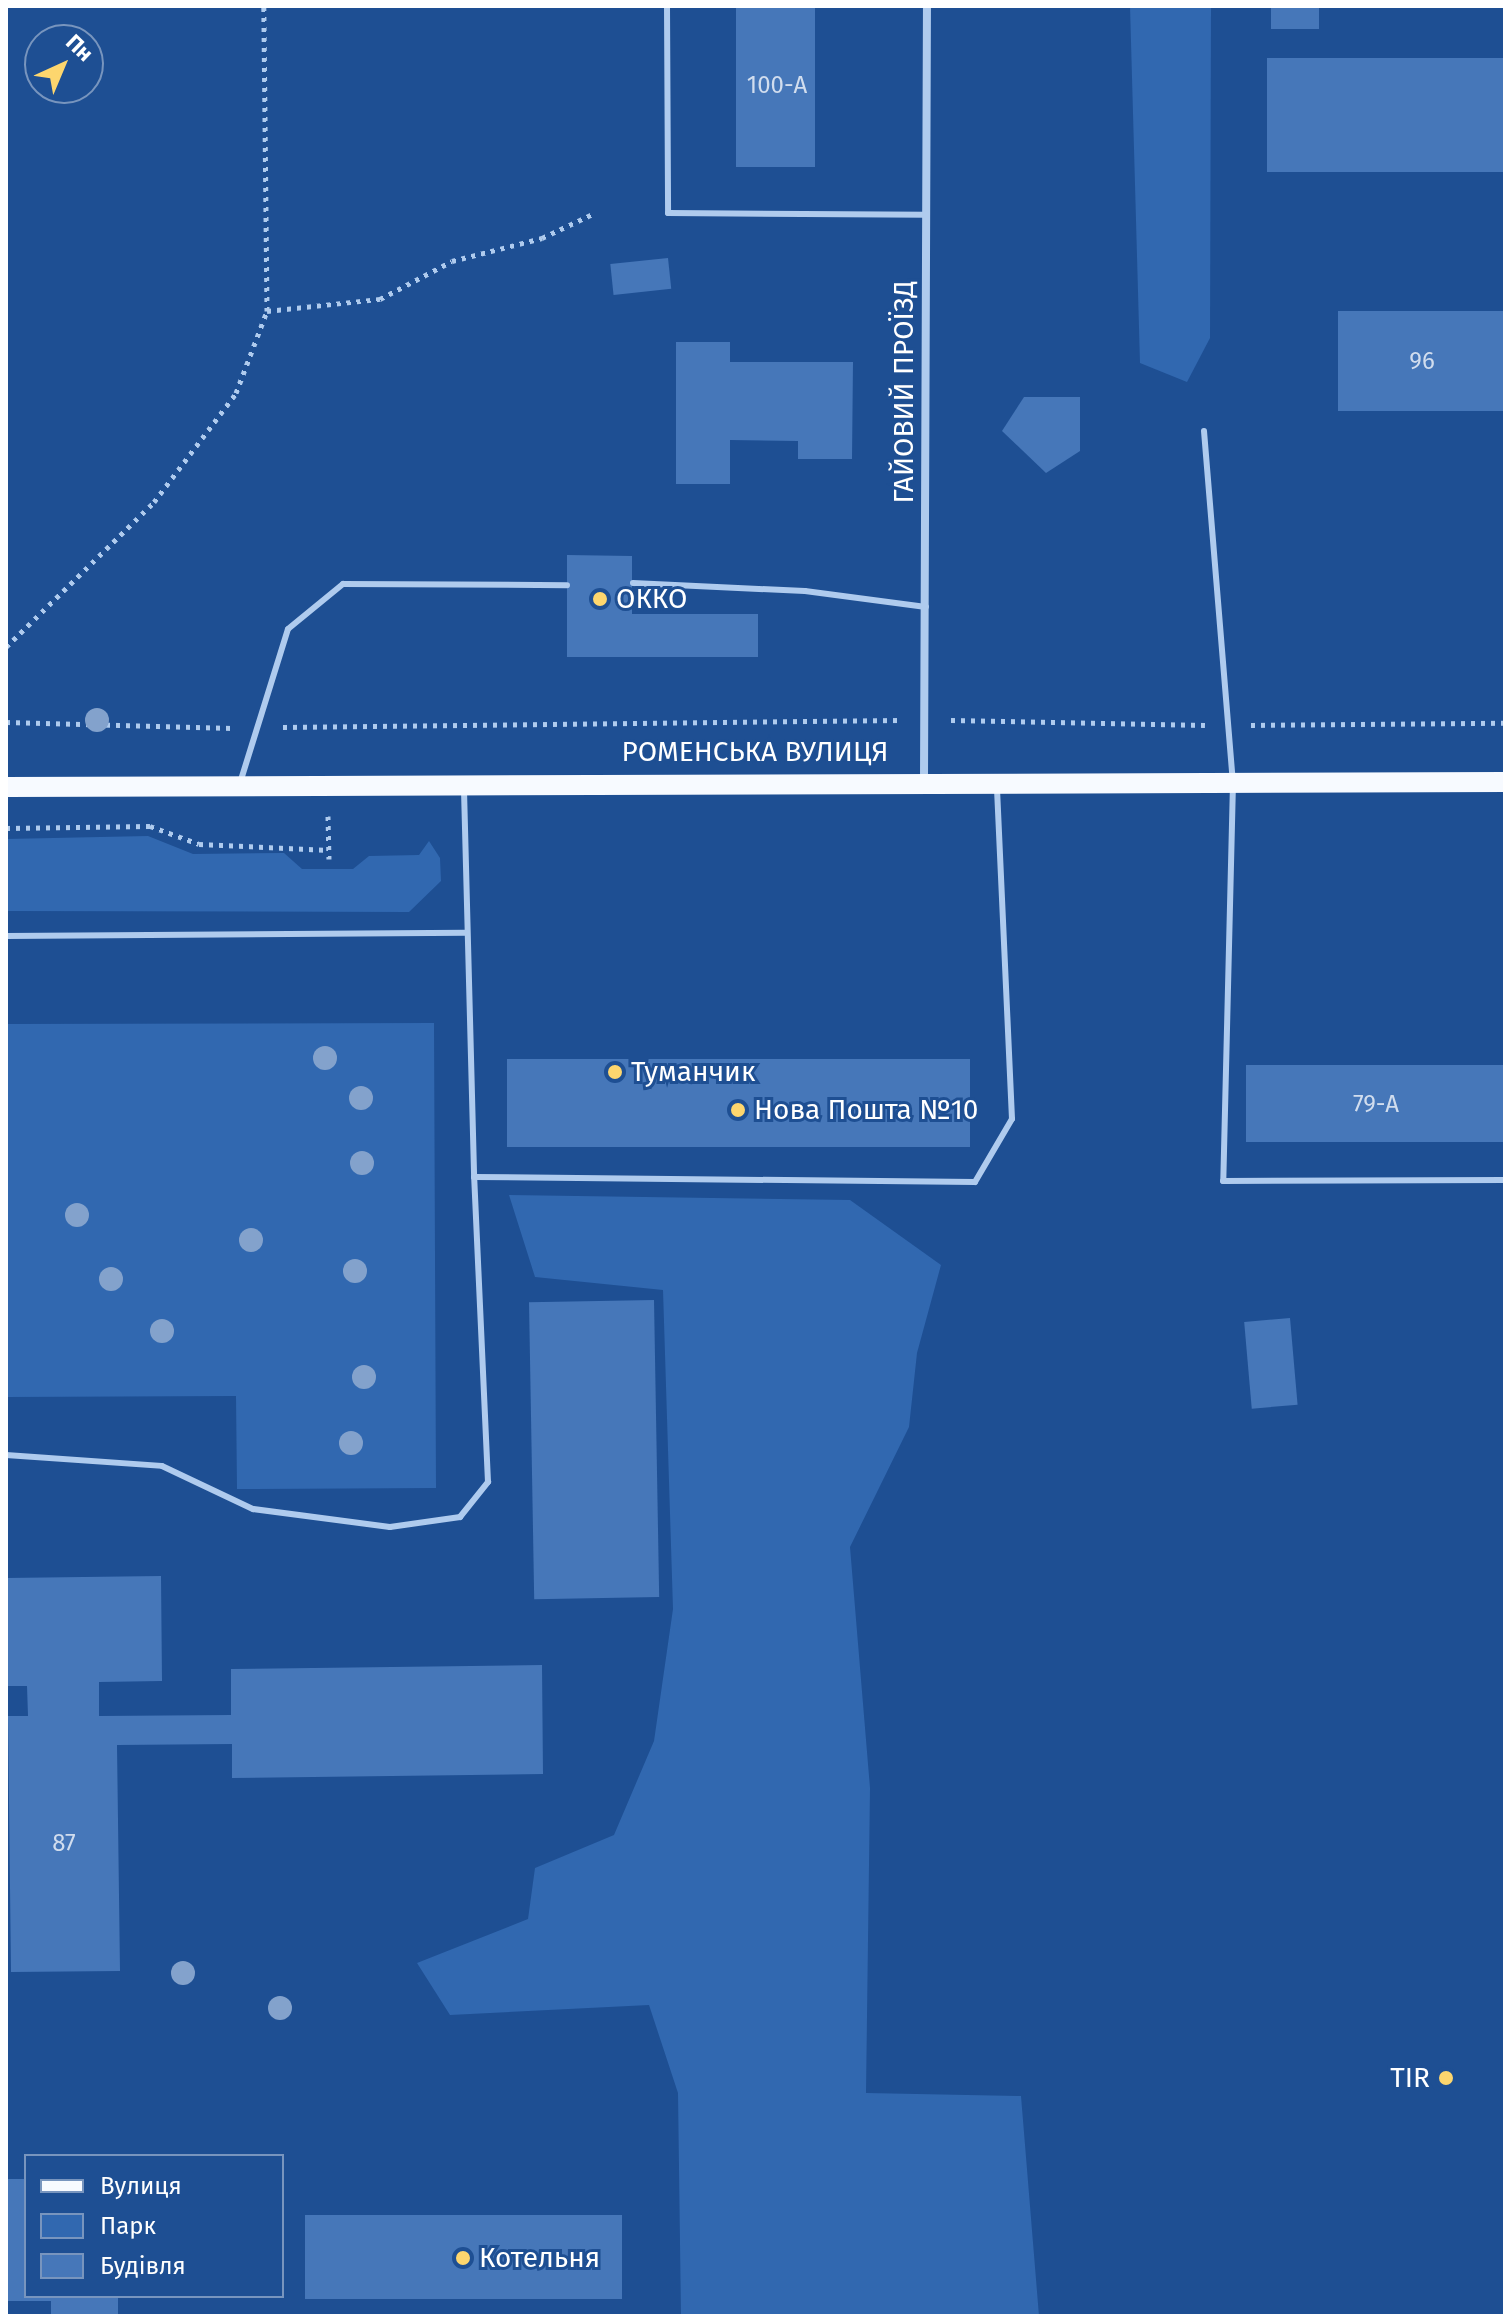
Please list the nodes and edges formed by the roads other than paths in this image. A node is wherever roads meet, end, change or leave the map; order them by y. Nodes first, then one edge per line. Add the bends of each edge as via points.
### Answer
1 (667, 6) edge
2 (927, 6) edge
3 (926, 215) junction
4 (1204, 431) dead end
5 (633, 583) dead end
6 (567, 585) dead end
7 (926, 607) junction
8 (924, 779) junction
9 (996, 781) junction
10 (1505, 782) edge
11 (463, 783) junction
12 (1233, 783) junction
13 (240, 784) junction
14 (6, 787) edge
15 (466, 933) junction
16 (6, 936) edge
17 (474, 1177) junction
18 (1505, 1180) edge
19 (6, 1455) edge

1 - 3 lane via 668,213
2 - 3 street, ГАЙОВИЙ ПРОЇЗД
3 - 7 street, ГАЙОВИЙ ПРОЇЗД
4 - 12 lane
5 - 7 lane via 805,591
6 - 13 lane via 343,584 288,629
7 - 8 street, ГАЙОВИЙ ПРОЇЗД
8 - 9 main road, РОМЕНСЬКА ВУЛИЦЯ
8 - 11 main road, РОМЕНСЬКА ВУЛИЦЯ
9 - 12 main road, РОМЕНСЬКА ВУЛИЦЯ
9 - 17 lane via 1012,1119 975,1182
10 - 12 main road, РОМЕНСЬКА ВУЛИЦЯ
11 - 13 main road, РОМЕНСЬКА ВУЛИЦЯ
11 - 15 lane
12 - 18 lane via 1223,1181
13 - 14 main road, РОМЕНСЬКА ВУЛИЦЯ
15 - 16 lane
15 - 17 lane
17 - 19 lane via 488,1482 460,1517 390,1527 253,1509 162,1466

